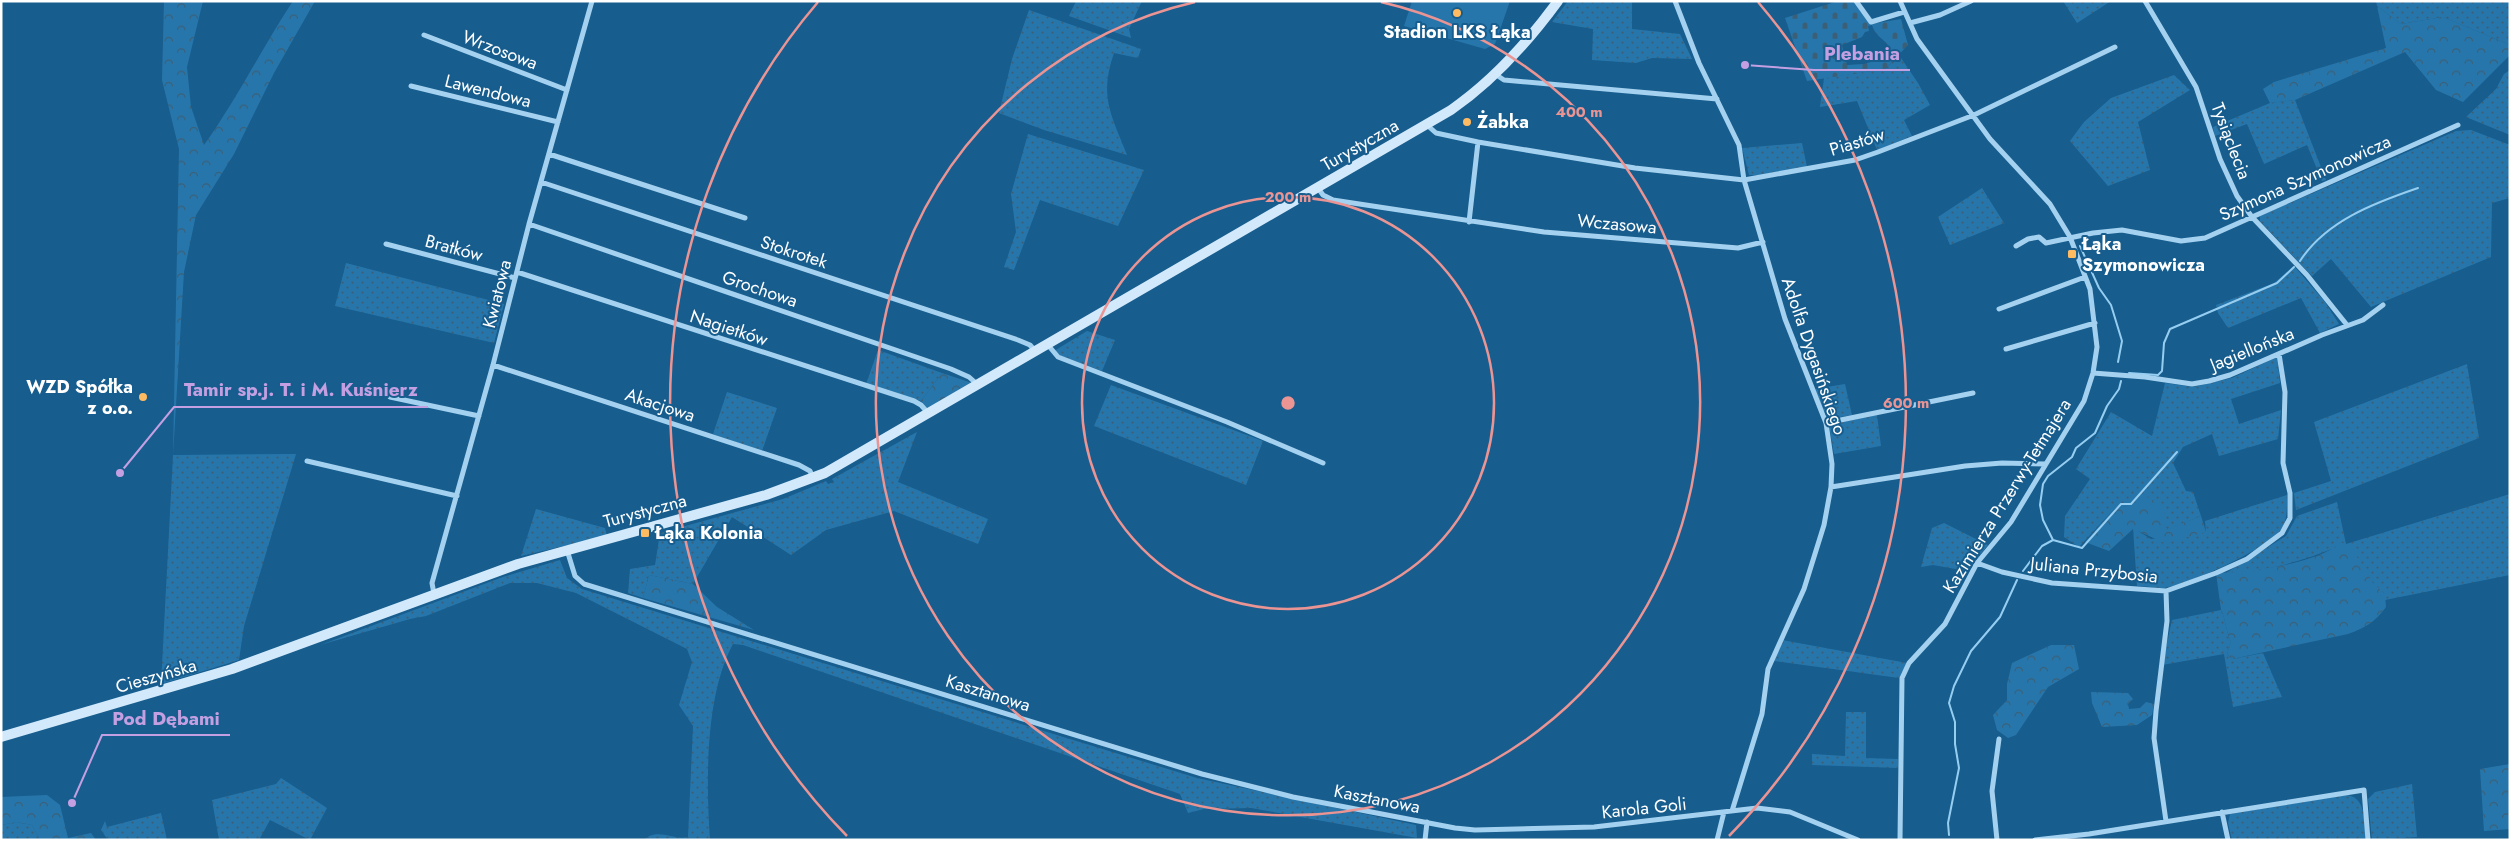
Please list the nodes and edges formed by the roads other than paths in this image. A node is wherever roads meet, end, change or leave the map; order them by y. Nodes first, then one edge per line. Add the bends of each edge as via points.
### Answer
1 (592, 1) edge
2 (1558, 1) edge
3 (1674, 1) edge
4 (1856, 1) edge
5 (1900, 1) edge
6 (1971, 1) edge
7 (2145, 1) edge
8 (1904, 12) junction
9 (1910, 23) junction
10 (424, 35) dead end
11 (2115, 47) dead end
12 (1494, 74) junction
13 (411, 86) dead end
14 (566, 90) junction
15 (1717, 99) junction
16 (1974, 115) junction
17 (558, 122) junction
18 (1427, 125) junction
19 (2458, 125) dead end
20 (1478, 142) junction
21 (549, 154) junction
22 (1744, 180) junction
23 (541, 182) junction
24 (1318, 188) junction
25 (2252, 217) junction
26 (745, 218) dead end
27 (1469, 222) junction
28 (529, 224) junction
29 (2070, 237) junction
30 (1763, 242) junction
31 (386, 244) dead end
32 (2016, 246) dead end
33 (516, 275) junction
34 (2085, 277) junction
35 (2383, 305) dead end
36 (2000, 309) dead end
37 (2094, 323) junction
38 (2347, 325) junction
39 (1048, 345) junction
40 (2006, 349) dead end
41 (1036, 352) junction
42 (2279, 354) junction
43 (493, 365) junction
44 (2093, 373) junction
45 (978, 386) junction
46 (1972, 393) dead end
47 (390, 397) dead end
48 (930, 414) junction
49 (479, 416) junction
50 (1826, 423) junction
51 (307, 460) dead end
52 (1323, 463) dead end
53 (2046, 464) junction
54 (813, 479) junction
55 (1831, 487) junction
56 (457, 496) junction
57 (567, 550) junction
58 (1977, 563) junction
59 (2166, 591) junction
60 (434, 594) junction
61 (232, 669) joint
62 (1, 737) edge
63 (2000, 739) dead end
64 (1732, 811) junction
65 (1724, 812) junction
66 (2222, 812) junction
67 (2166, 821) junction
68 (1426, 822) junction
69 (1425, 840) edge
70 (1717, 840) edge
71 (1858, 840) edge
72 (1900, 840) edge
73 (1997, 840) edge
74 (2035, 840) edge
75 (2228, 840) edge
76 (2368, 840) edge

1 - 14 street, Kwiatowa
2 - 12 main road, Turystyczna
3 - 15 street, Adolfa Dygasińskiego
4 - 8 street via 1871,22
5 - 8 street, Kazimierza Przerwy-Tetmajera
6 - 9 street via 1940,15
7 - 25 street, Tysiąclecia via 2196,87 2220,158 2237,196
8 - 9 street, Kazimierza Przerwy-Tetmajera
9 - 16 street, Kazimierza Przerwy-Tetmajera via 1917,39
10 - 14 street, Wrzosowa
11 - 16 street, Piastów
12 - 15 street via 1504,80
12 - 18 main road, Turystyczna via 1461,103
13 - 17 street, Lawendowa
14 - 17 street, Kwiatowa
15 - 22 street, Adolfa Dygasińskiego via 1739,145
16 - 22 street, Piastów via 1856,160
16 - 29 street, Kazimierza Przerwy-Tetmajera via 1990,139 2050,204
17 - 21 street, Kwiatowa
18 - 20 street via 1436,134
18 - 24 main road, Turystyczna
19 - 25 street, Szymona Szymonowicza
20 - 22 street via 1635,168
20 - 27 street
21 - 23 street, Kwiatowa
21 - 26 street
22 - 30 street, Adolfa Dygasińskiego
23 - 28 street, Kwiatowa
23 - 41 street, Stokrotek via 1018,340
24 - 27 street, Wczasowa via 1333,200
24 - 39 main road, Turystyczna
25 - 29 street, Szymona Szymonowicza via 2205,238 2181,241 2122,230
25 - 38 street, Tysiąclecia via 2308,275
27 - 30 street, Wczasowa via 1544,232 1738,248
28 - 33 street, Kwiatowa
28 - 45 street, Grochowa via 951,369 975,381
29 - 32 street, Szymona Szymonowicza via 2046,243 2040,237 2028,239
29 - 34 street, Kazimierza Przerwy-Tetmajera
30 - 50 street, Adolfa Dygasińskiego via 1785,319
31 - 33 street, Bratków
33 - 43 street, Kwiatowa
33 - 48 street, Nagietków via 914,402
34 - 36 street
34 - 37 street, Kazimierza Przerwy-Tetmajera via 2090,289
35 - 38 street, Jagiellońska via 2363,320
37 - 40 street
37 - 44 street, Kazimierza Przerwy-Tetmajera via 2097,347
38 - 42 street, Jagiellońska
39 - 41 main road, Turystyczna
39 - 52 street via 1058,357
41 - 45 main road, Turystyczna
42 - 44 street, Jagiellońska via 2230,375 2192,384
42 - 59 street, Juliana Przybosia via 2285,392 2282,463 2290,493 2290,518 2282,533 2247,559
43 - 49 street, Kwiatowa
43 - 54 street, Akacjowa via 799,465 810,471
44 - 53 street, Kazimierza Przerwy-Tetmajera via 2084,400
45 - 48 main road, Turystyczna
46 - 50 street
47 - 49 street
48 - 54 main road, Turystyczna
49 - 56 street, Kwiatowa
50 - 55 street, Adolfa Dygasińskiego via 1832,464
51 - 56 street
53 - 55 street via 1965,466
53 - 58 street, Kazimierza Przerwy-Tetmajera via 2012,522
54 - 57 main road, Turystyczna
55 - 64 street, Adolfa Dygasińskiego via 1824,525 1804,589 1768,669 1762,714
56 - 60 street, Kwiatowa via 432,583
57 - 60 main road, Turystyczna
57 - 68 street, Kasztanowa via 575,576 584,584 1202,774 1293,797
58 - 59 street, Juliana Przybosia via 2052,583
58 - 72 street, Kazimierza Przerwy-Tetmajera via 1945,624 1909,663 1902,678
59 - 67 street via 2167,621 2154,738
60 - 61 main road, Turystyczna
61 - 62 main road, Cieszyńska
63 - 73 street via 1992,791
64 - 65 street, Karola Goli
64 - 71 street, Karola Goli via 1757,808 1783,810
65 - 68 street, Karola Goli via 1594,827 1475,830
65 - 70 street
66 - 67 street
66 - 75 street
66 - 76 street via 2364,790
67 - 74 street
68 - 69 street

